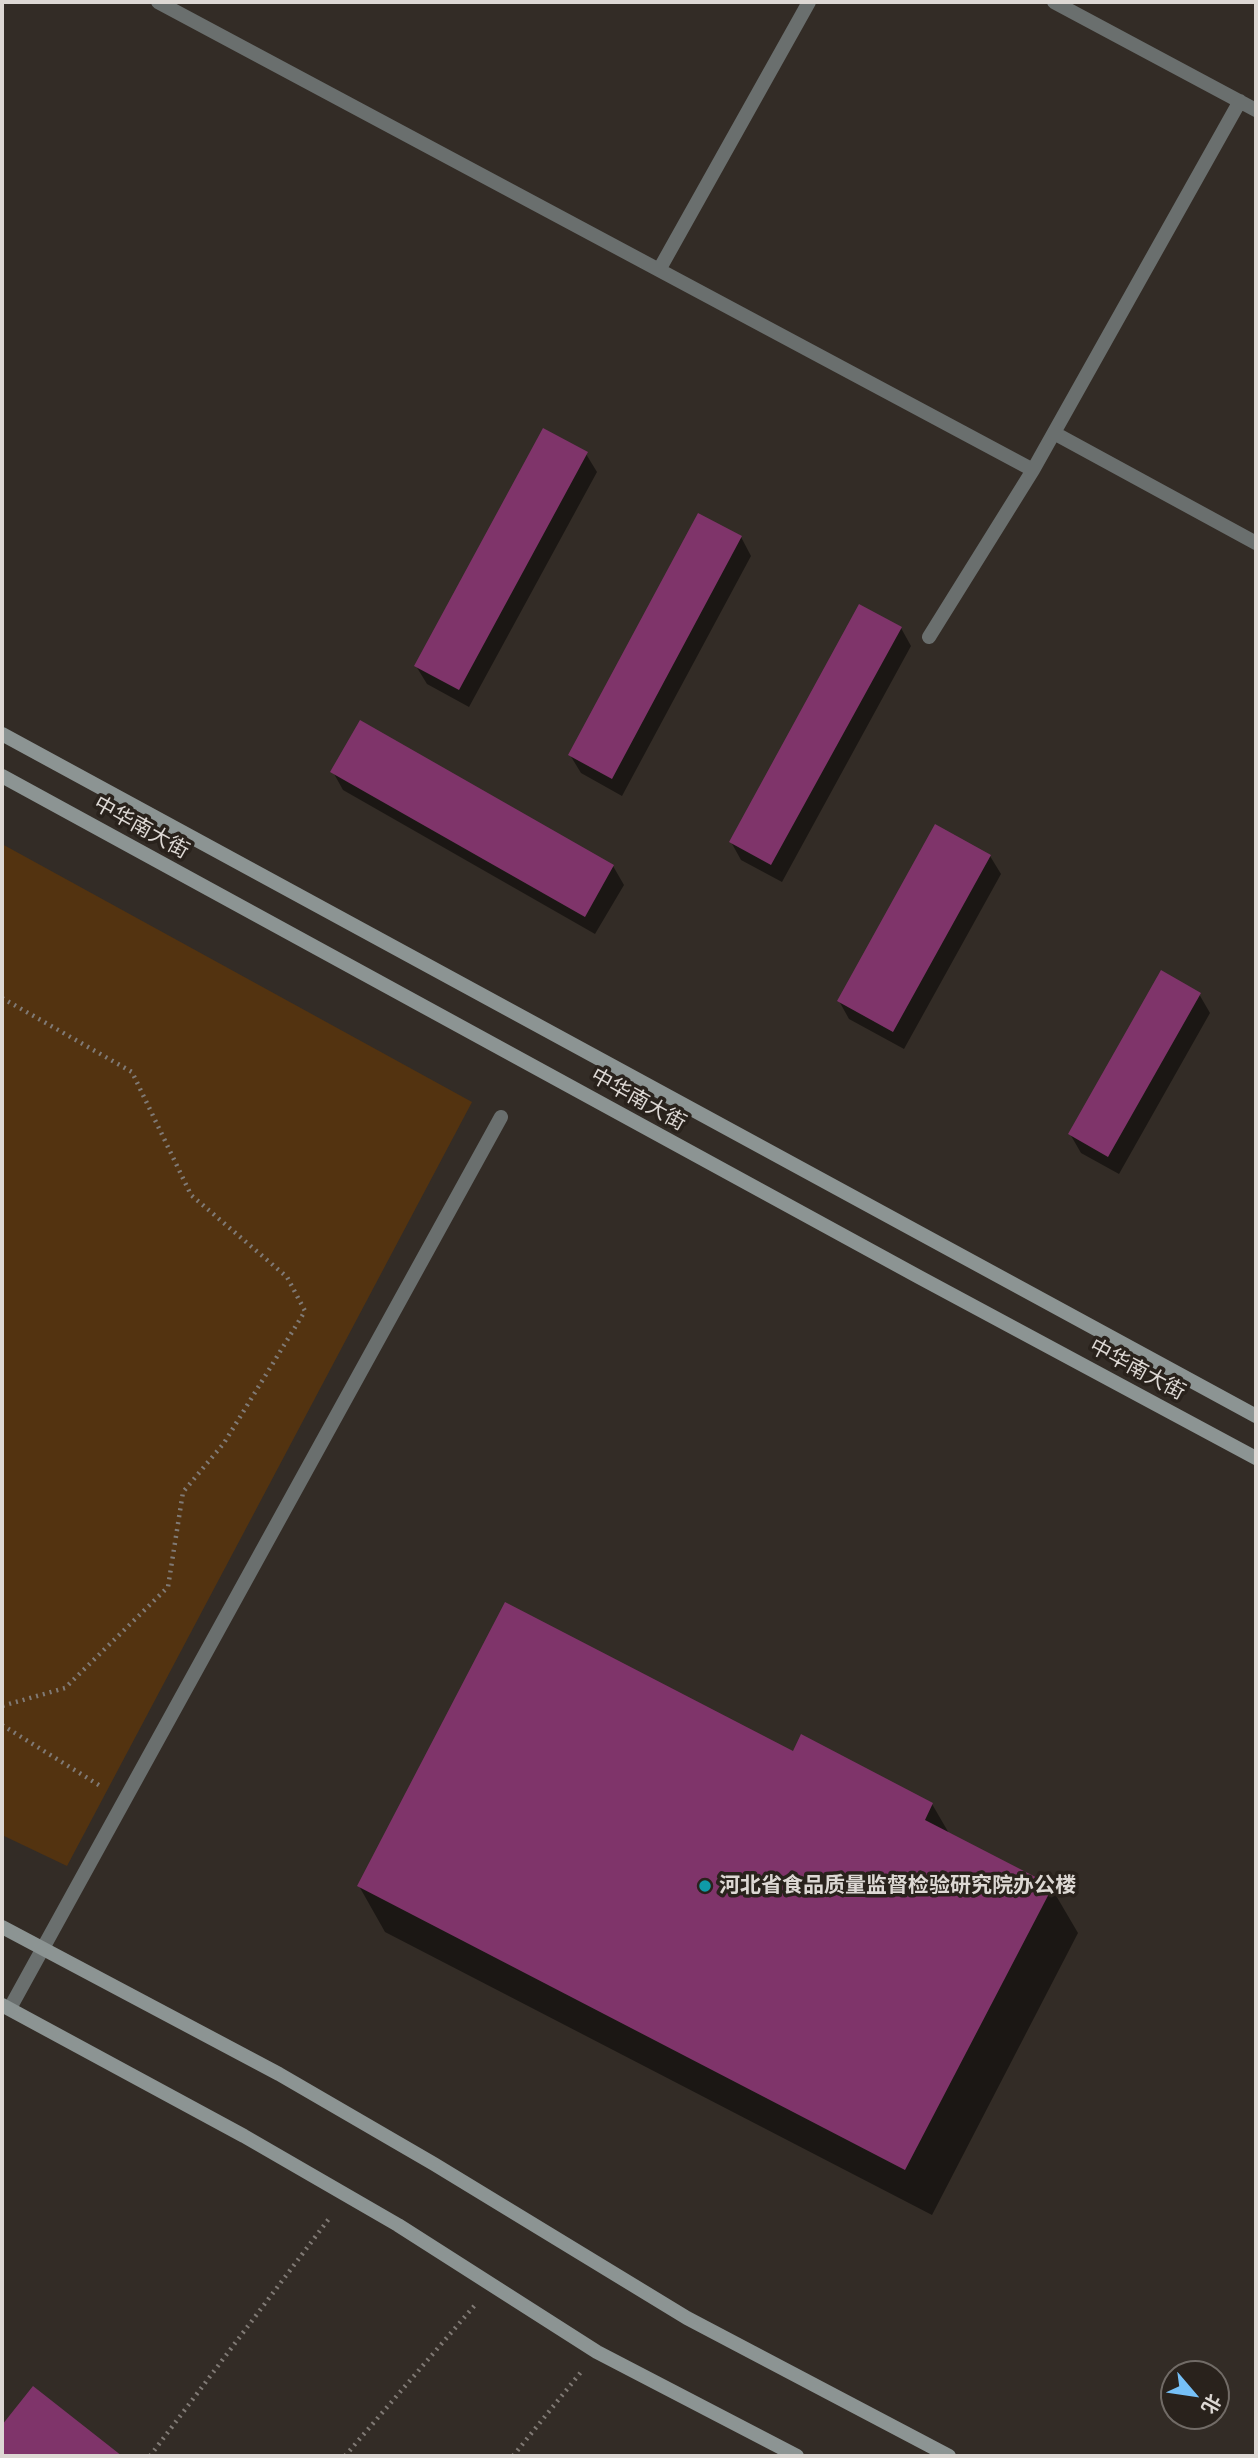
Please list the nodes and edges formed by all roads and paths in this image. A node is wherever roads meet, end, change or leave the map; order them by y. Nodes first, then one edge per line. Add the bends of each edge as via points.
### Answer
1 (158, 2) edge
2 (809, 2) edge
3 (1055, 2) edge
4 (1240, 101) junction
5 (1256, 110) edge
6 (659, 270) junction
7 (1054, 433) junction
8 (1033, 470) junction
9 (1256, 543) edge
10 (929, 637) dead end
11 (2, 734) edge
12 (2, 776) edge
13 (2, 998) edge
14 (501, 1117) dead end
15 (1256, 1416) edge
16 (1256, 1458) edge
17 (2, 1706) edge
18 (2, 1725) edge
19 (124, 1801) junction
20 (2, 1927) edge
21 (44, 1948) junction
22 (6, 2006) edge
23 (346, 2196) junction
24 (491, 2286) junction
25 (597, 2352) junction
26 (150, 2456) edge
27 (345, 2456) edge
28 (513, 2456) edge
29 (797, 2456) edge
30 (948, 2456) edge

1 - 6 street
2 - 6 street
3 - 4 street
4 - 5 street
4 - 7 street
6 - 8 street
7 - 8 street
7 - 9 street
8 - 10 street
11 - 15 main road, 中华南大街
12 - 16 main road, 中华南大街
13 - 17 path via 132,1072 191,1195 287,1277 305,1311 224,1443 183,1492 168,1587 65,1688
14 - 19 street
18 - 19 path
19 - 21 street
20 - 21 main road
21 - 22 street
21 - 30 main road via 279,2074 687,2318
22 - 23 main road
23 - 24 main road
23 - 26 path
24 - 25 main road
24 - 27 path
25 - 28 path
25 - 29 main road

